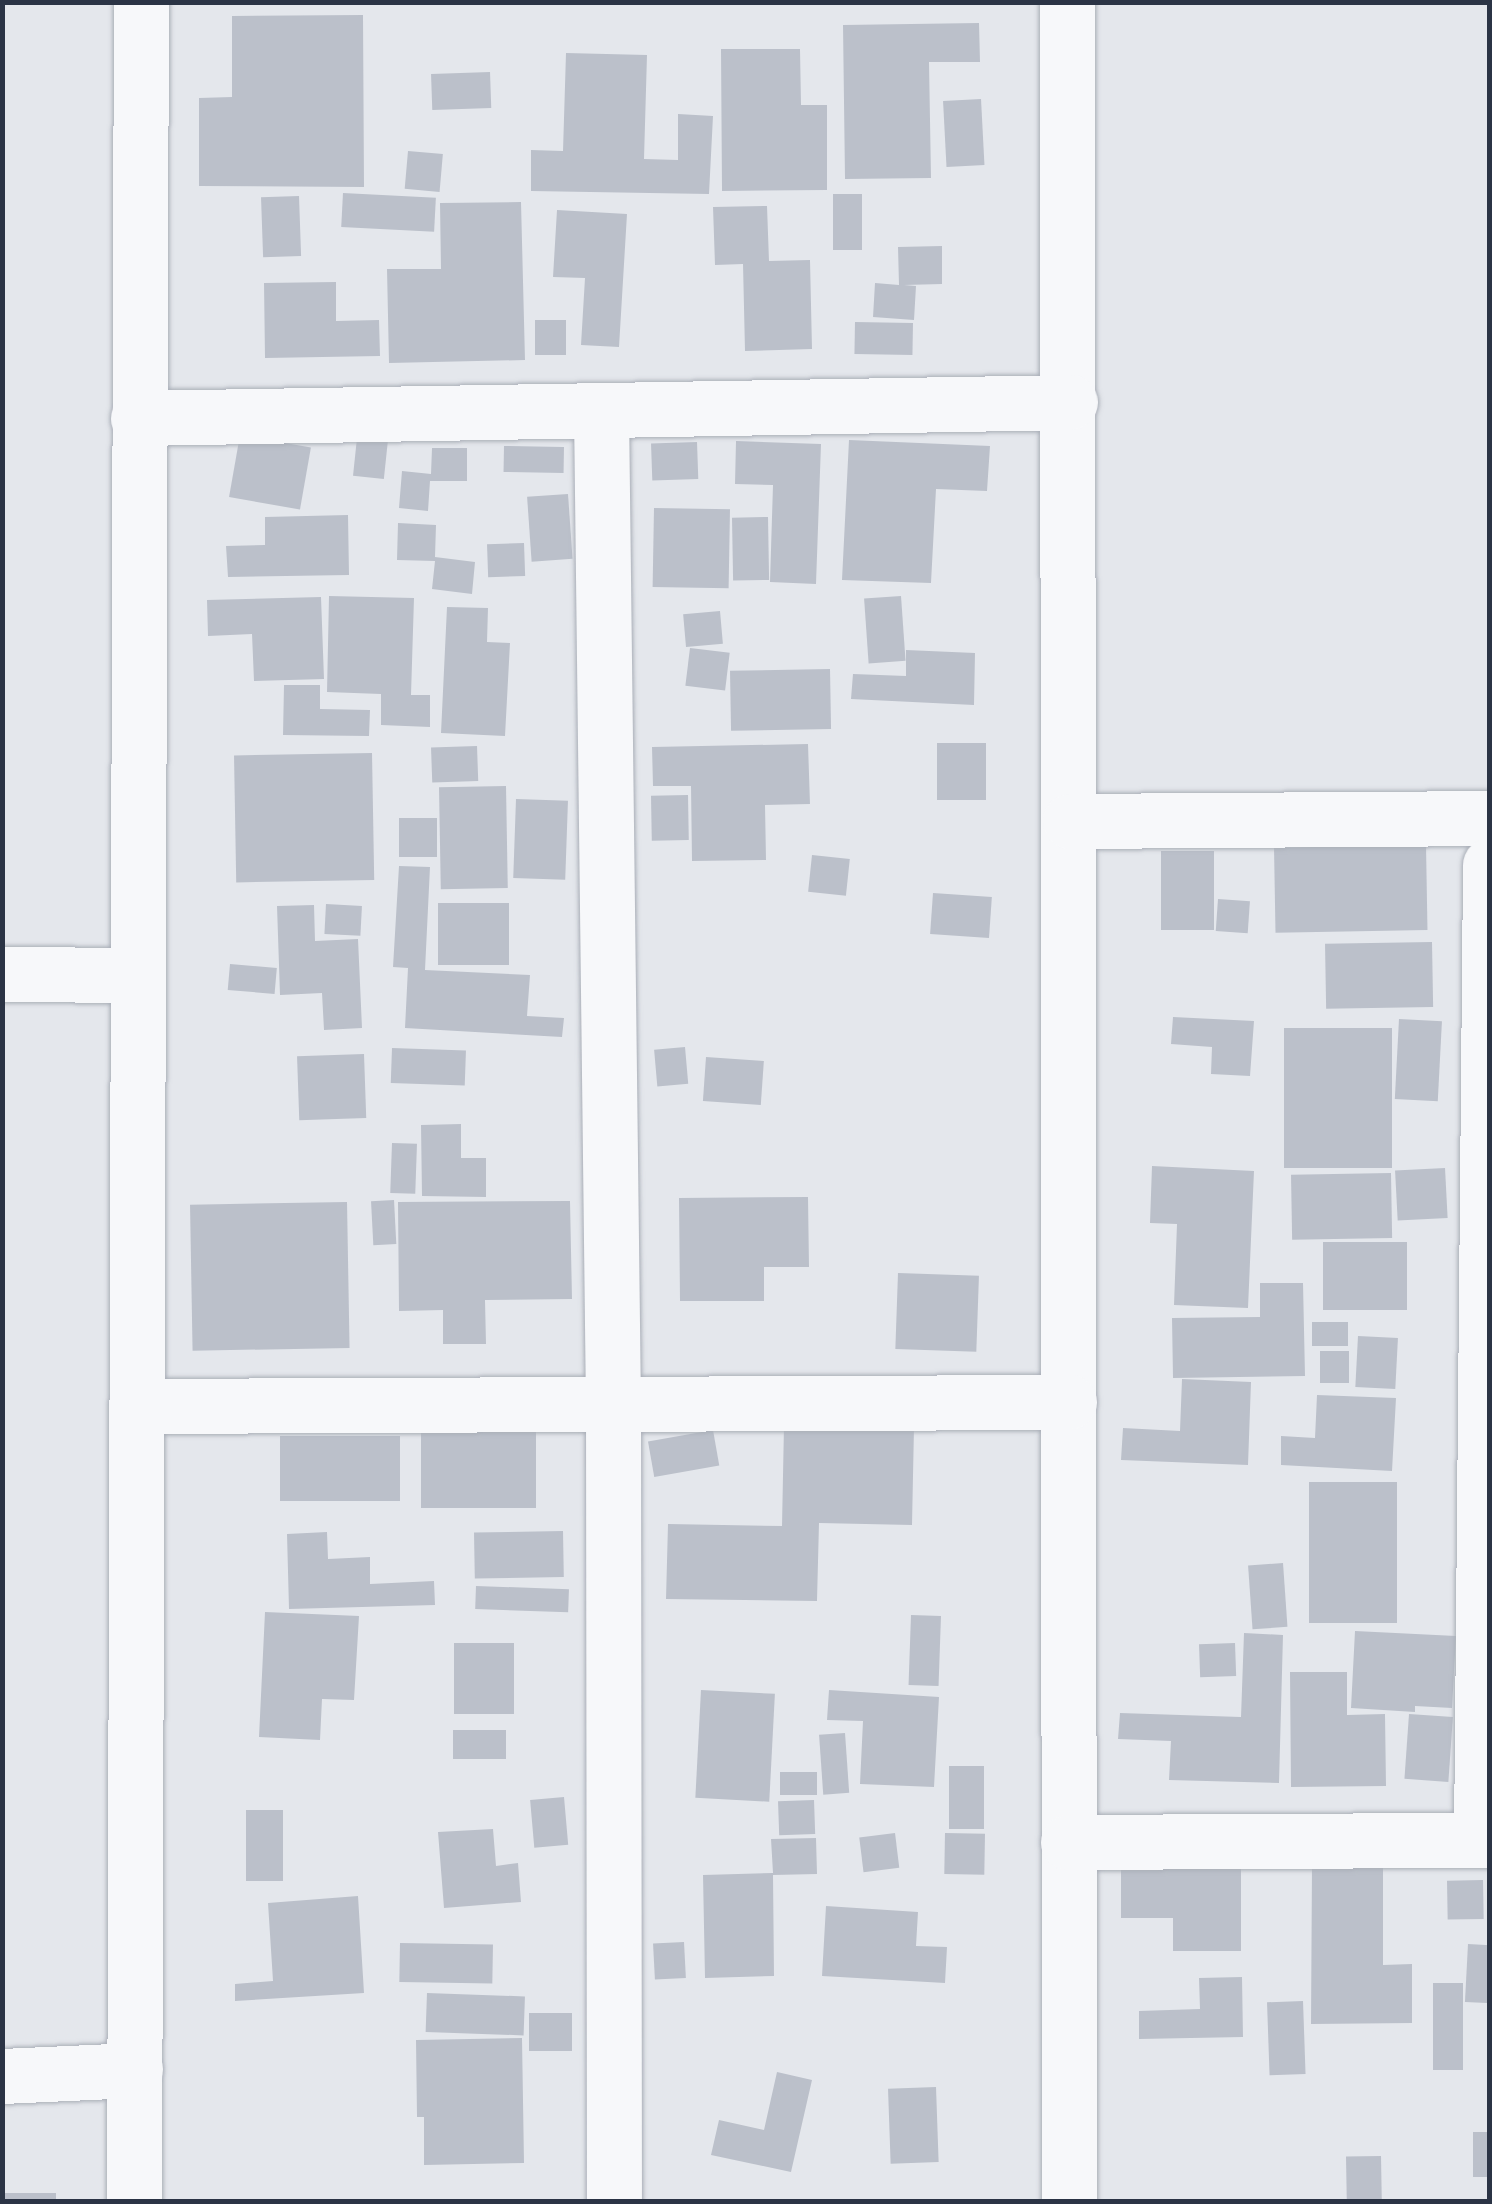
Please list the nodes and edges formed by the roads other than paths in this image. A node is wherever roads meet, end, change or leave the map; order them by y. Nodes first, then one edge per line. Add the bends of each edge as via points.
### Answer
1 (141, 2) edge
2 (1067, 2) edge
3 (1070, 402) junction
4 (601, 410) junction
5 (138, 418) junction
6 (1490, 818) edge
7 (1070, 821) junction
8 (1490, 865) edge
9 (2, 974) edge
10 (136, 975) junction
11 (1488, 1248) edge
12 (1069, 1402) junction
13 (613, 1404) junction
14 (136, 1406) junction
15 (1485, 1840) edge
16 (1068, 1842) junction
17 (135, 2070) junction
18 (2, 2076) edge
19 (134, 2202) edge
20 (614, 2202) edge
21 (1069, 2202) edge

1 - 5 street
2 - 3 street
3 - 4 street
3 - 7 street
4 - 5 street
4 - 13 street
5 - 10 street
6 - 7 street
7 - 12 street
8 - 11 street
9 - 10 street
10 - 14 street
11 - 15 street
12 - 13 street
12 - 16 street
13 - 14 street
13 - 20 street
14 - 17 street
15 - 16 street
16 - 21 street
17 - 18 street
17 - 19 street

